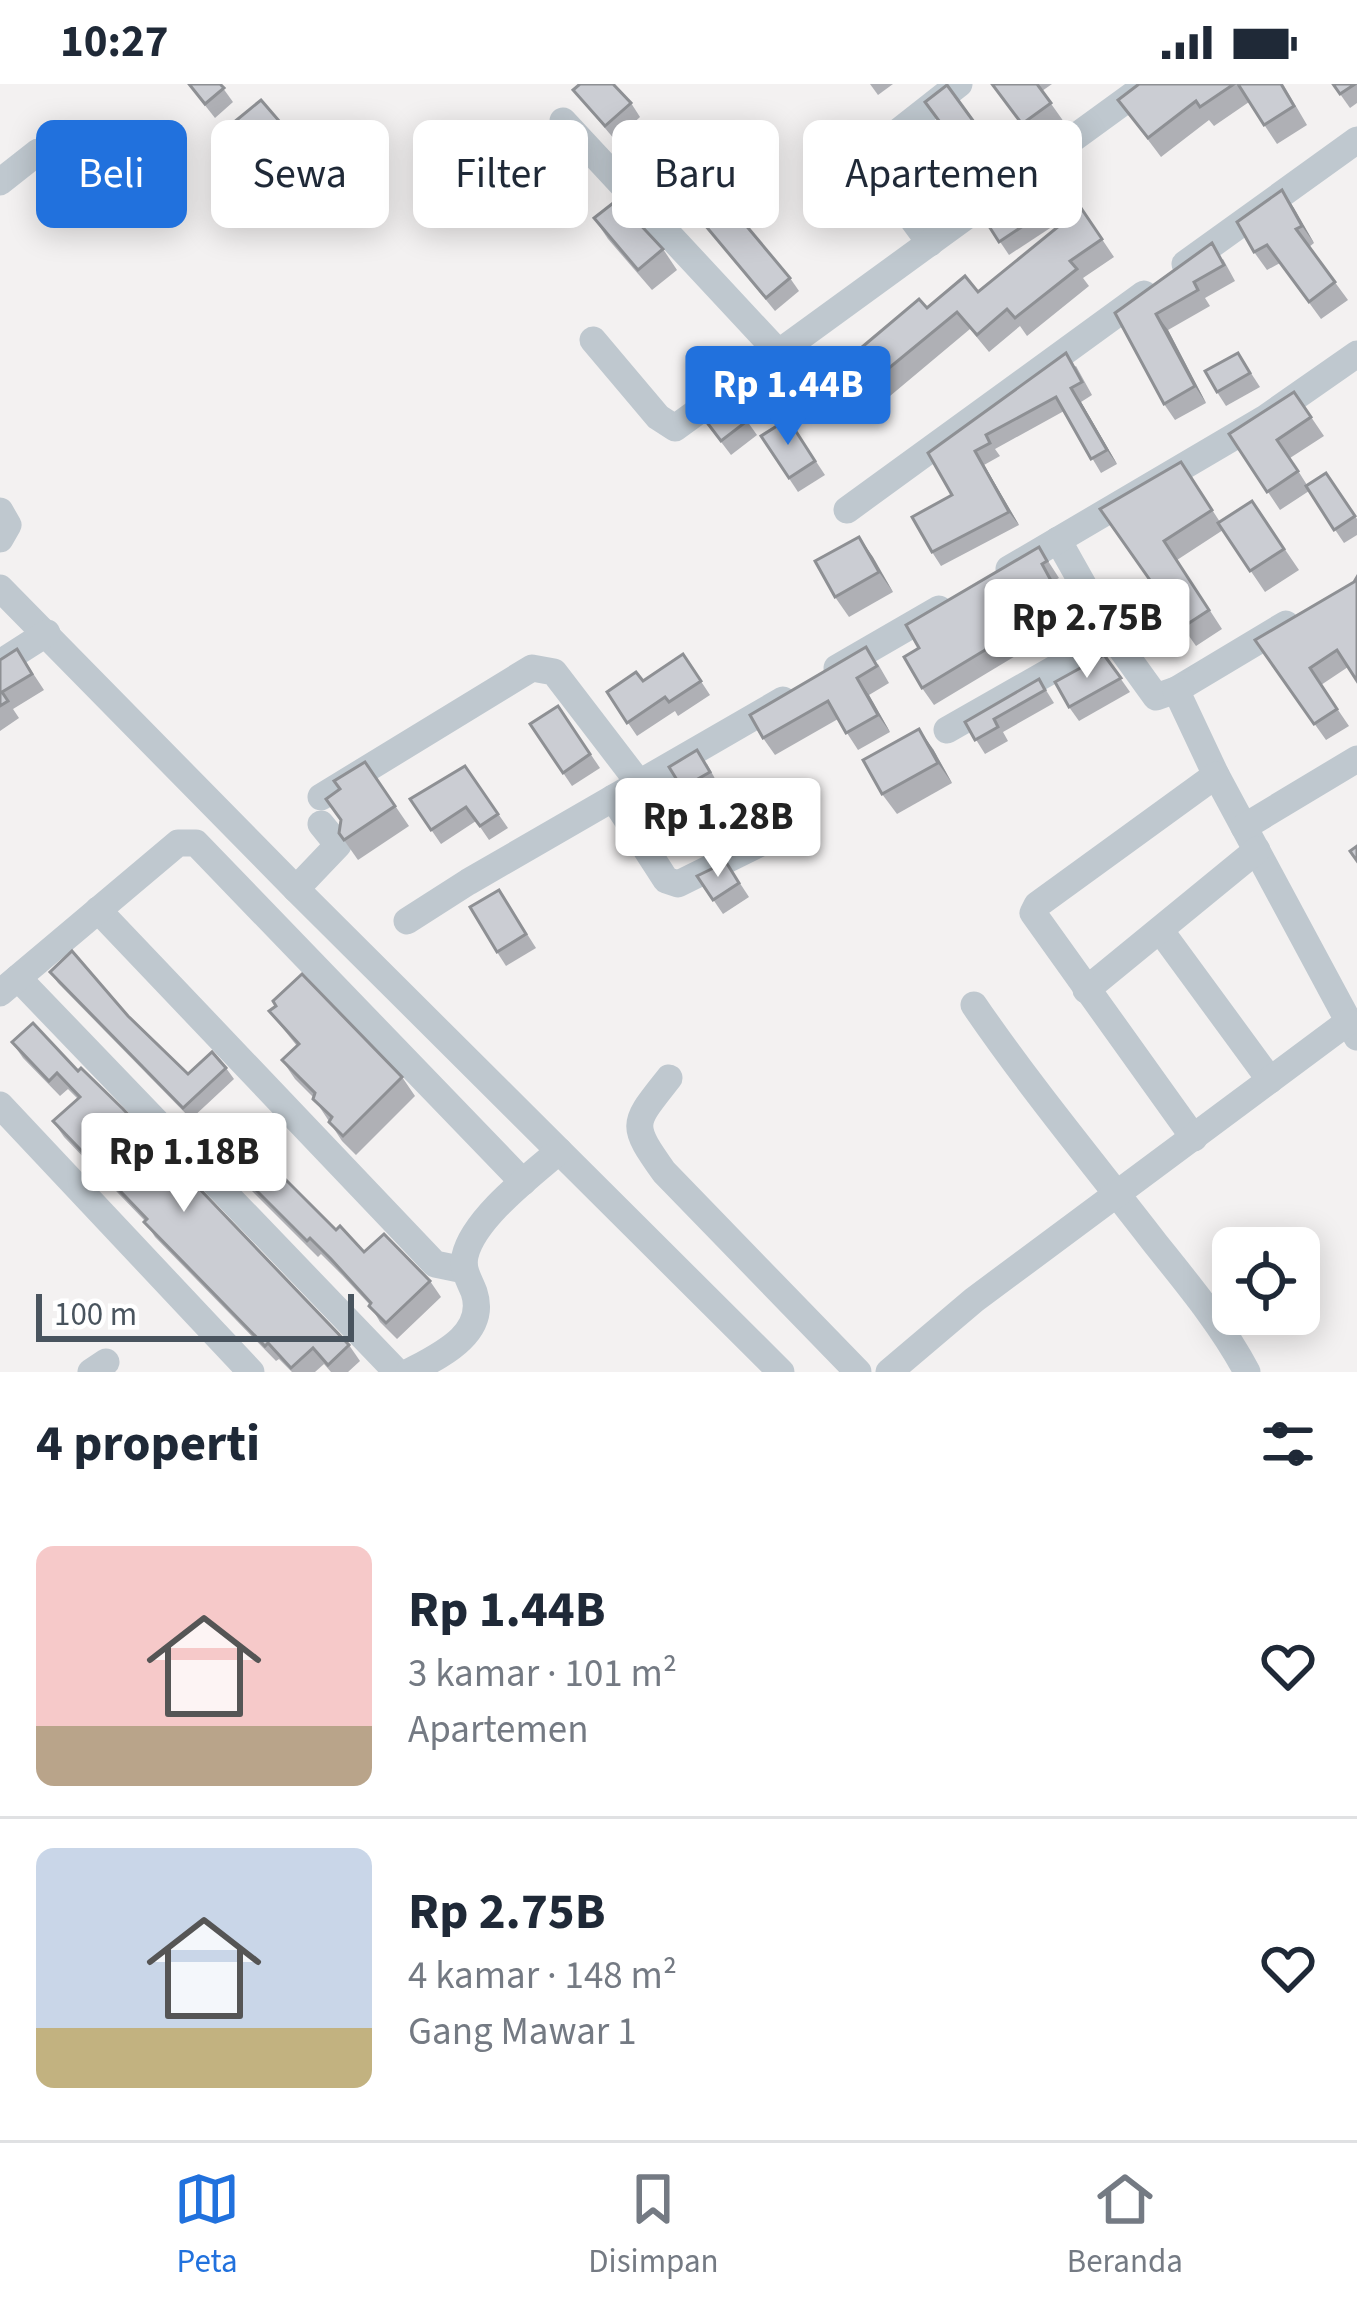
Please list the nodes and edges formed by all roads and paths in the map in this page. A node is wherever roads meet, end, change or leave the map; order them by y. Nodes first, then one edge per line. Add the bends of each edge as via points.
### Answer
1 (959, 84) edge
2 (1148, 84) edge
3 (1357, 140) edge
4 (588, 148) edge
5 (36, 154) edge
6 (0, 182) edge
7 (930, 243) junction
8 (593, 340) dead end
9 (778, 352) junction
10 (1357, 354) edge
11 (847, 510) dead end
12 (1058, 540) junction
13 (0, 588) edge
14 (1317, 606) edge
15 (47, 633) junction
16 (1112, 636) junction
17 (0, 663) edge
18 (1176, 690) junction
19 (947, 730) dead end
20 (1357, 759) edge
21 (1216, 776) junction
22 (639, 783) junction
23 (613, 798) junction
24 (773, 837) dead end
25 (1250, 839) junction
26 (300, 884) junction
27 (98, 910) junction
28 (407, 921) dead end
29 (1160, 930) junction
30 (1357, 978) edge
31 (9, 986) edge
32 (1086, 991) junction
33 (1332, 992) junction
34 (411, 1000) junction
35 (974, 1005) dead end
36 (1353, 1029) edge
37 (379, 1031) junction
38 (669, 1078) dead end
39 (1270, 1081) junction
40 (0, 1105) edge
41 (1194, 1138) junction
42 (559, 1151) junction
43 (523, 1182) junction
44 (1117, 1193) junction
45 (464, 1270) junction
46 (251, 1372) edge
47 (397, 1372) edge
48 (409, 1372) edge
49 (781, 1372) edge
50 (858, 1372) edge
51 (889, 1372) edge
52 (1247, 1372) edge

1 - 7 street via 872,158
2 - 7 street
3 - 11 street
4 - 9 street
5 - 6 street
7 - 9 street
8 - 9 street via 675,428
10 - 12 street via 1264,419
12 - 16 street
12 - 22 street
13 - 15 street
14 - 18 street
15 - 17 street
15 - 26 street
16 - 18 street via 1149,692
16 - 19 street
18 - 21 street
20 - 25 street
21 - 25 street
21 - 32 street via 1037,905 1036,922
22 - 23 street
22 - 26 street via 554,672 532,668 320,810 338,844
23 - 24 street via 666,880 678,884
23 - 28 street
25 - 29 street
25 - 33 street
26 - 34 street
27 - 31 street
27 - 37 street via 178,843 196,843
27 - 45 street via 435,1264
29 - 32 street
29 - 39 street
30 - 33 street
31 - 47 street
32 - 41 street
33 - 36 street
34 - 37 street
34 - 42 street
35 - 44 street
36 - 39 street
37 - 43 street
38 - 50 street via 639,1116 645,1146
39 - 41 street
40 - 46 street
41 - 44 street
42 - 43 street
42 - 49 street
43 - 45 street via 466,1250
44 - 51 street
44 - 52 street
45 - 48 street via 475,1295 473,1323

